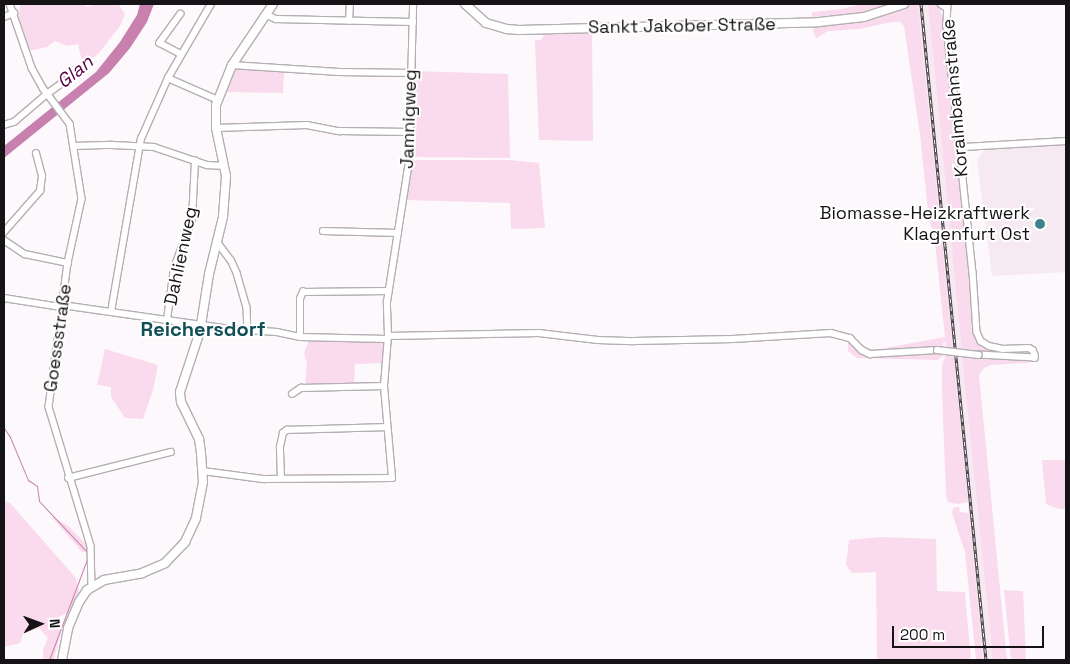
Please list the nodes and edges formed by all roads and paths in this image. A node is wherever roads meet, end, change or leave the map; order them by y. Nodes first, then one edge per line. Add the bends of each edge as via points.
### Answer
1 (10, 4) edge
2 (211, 4) edge
3 (273, 4) edge
4 (350, 4) edge
5 (413, 4) edge
6 (466, 4) edge
7 (941, 4) edge
8 (901, 5) edge
9 (947, 6) edge
10 (14, 13) junction
11 (181, 14) dead end
12 (267, 15) junction
13 (4, 17) edge
14 (349, 20) junction
15 (412, 22) junction
16 (181, 54) junction
17 (232, 65) junction
18 (79, 71) dead end
19 (411, 73) junction
20 (168, 78) junction
21 (47, 94) junction
22 (218, 100) junction
23 (4, 125) edge
24 (216, 128) junction
25 (410, 132) junction
26 (1066, 141) edge
27 (139, 145) junction
28 (74, 146) junction
29 (964, 147) dead end
30 (36, 154) dead end
31 (195, 161) junction
32 (224, 166) junction
33 (322, 231) dead end
34 (4, 232) edge
35 (398, 233) junction
36 (4, 240) edge
37 (218, 243) junction
38 (68, 262) junction
39 (388, 291) junction
40 (4, 298) edge
41 (61, 306) junction
42 (111, 312) junction
43 (167, 320) junction
44 (202, 325) junction
45 (248, 331) junction
46 (300, 337) junction
47 (387, 337) junction
48 (384, 386) junction
49 (292, 394) dead end
50 (387, 427) junction
51 (171, 452) dead end
52 (203, 471) junction
53 (68, 478) junction
54 (281, 479) junction
55 (92, 586) junction
56 (62, 660) edge

1 - 10 street, Goessstraße
2 - 16 street
3 - 12 main road
4 - 14 street
5 - 15 street, Jamnigweg
6 - 8 main road, Sankt Jakober Straße via 486,22 519,30 819,22 864,17
7 - 9 street, Koralmbahnstraße
9 - 47 street, Koralmbahnstraße, bridge via 978,335 983,343 993,348 1031,349 1035,358 937,350 870,354 850,338 831,333 634,341 539,333
10 - 13 street
10 - 21 street, Goessstraße via 29,63
11 - 16 street via 160,43
12 - 14 street via 276,19
12 - 17 main road
14 - 15 street
15 - 19 street, Jamnigweg
16 - 20 street
17 - 19 street
17 - 22 main road
18 - 21 street
19 - 25 street, Jamnigweg
20 - 22 street
20 - 27 street
21 - 23 street via 14,122
21 - 28 street, Goessstraße via 67,119
22 - 24 main road
24 - 25 street via 306,125 339,131
24 - 32 main road
25 - 35 street, Jamnigweg
26 - 29 street
27 - 28 street
27 - 31 street
27 - 42 street
28 - 38 street, Goessstraße via 82,202
30 - 34 street via 42,176 40,191
31 - 32 street
31 - 43 street, Dahlienweg via 192,220 174,268
32 - 37 main road via 225,199
33 - 35 street
35 - 39 street, Jamnigweg
36 - 38 street via 21,253
37 - 44 main road via 208,280
37 - 45 street via 237,272 247,307
38 - 41 street, Goessstraße
39 - 46 street via 303,292 300,299
39 - 47 street, Jamnigweg
40 - 41 street
41 - 42 street
41 - 53 street, Goessstraße via 49,407
42 - 43 street
43 - 44 street
44 - 45 street
44 - 52 main road via 180,392 181,402 199,439
45 - 46 street
46 - 47 street
47 - 48 street, Jamnigweg
48 - 49 street via 301,388
48 - 50 street, Jamnigweg
50 - 54 street via 287,430 283,433 280,447
50 - 54 street, Jamnigweg via 392,478
51 - 53 street
52 - 54 street
52 - 55 main road via 199,507 189,536 180,549 150,571 110,578
53 - 55 street, Goessstraße via 91,546
55 - 56 main road via 79,602 68,628

